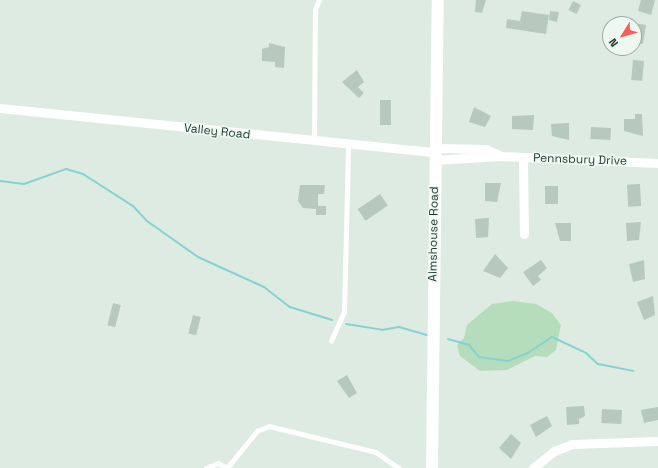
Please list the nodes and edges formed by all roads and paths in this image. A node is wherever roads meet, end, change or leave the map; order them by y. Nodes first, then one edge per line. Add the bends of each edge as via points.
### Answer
1 (319, 0) edge
2 (438, 0) edge
3 (0, 108) edge
4 (314, 142) junction
5 (348, 145) junction
6 (435, 153) junction
7 (523, 157) junction
8 (658, 163) edge
9 (524, 234) dead end
10 (331, 341) dead end
11 (658, 441) edge
12 (206, 468) edge
13 (399, 468) edge
14 (432, 468) edge
15 (533, 468) edge

1 - 4 lane via 314,42
2 - 6 main road, Almshouse Road
3 - 4 street, Valley Road
4 - 5 street, Valley Road
5 - 6 street, Valley Road
5 - 10 lane via 344,312
6 - 7 street, Pennsbury Drive via 486,149 502,156
6 - 14 main road, Almshouse Road
7 - 8 street, Pennsbury Drive
7 - 9 street
11 - 15 street via 572,444 554,451
12 - 13 lane via 218,462 227,468 257,432 269,426 376,452

